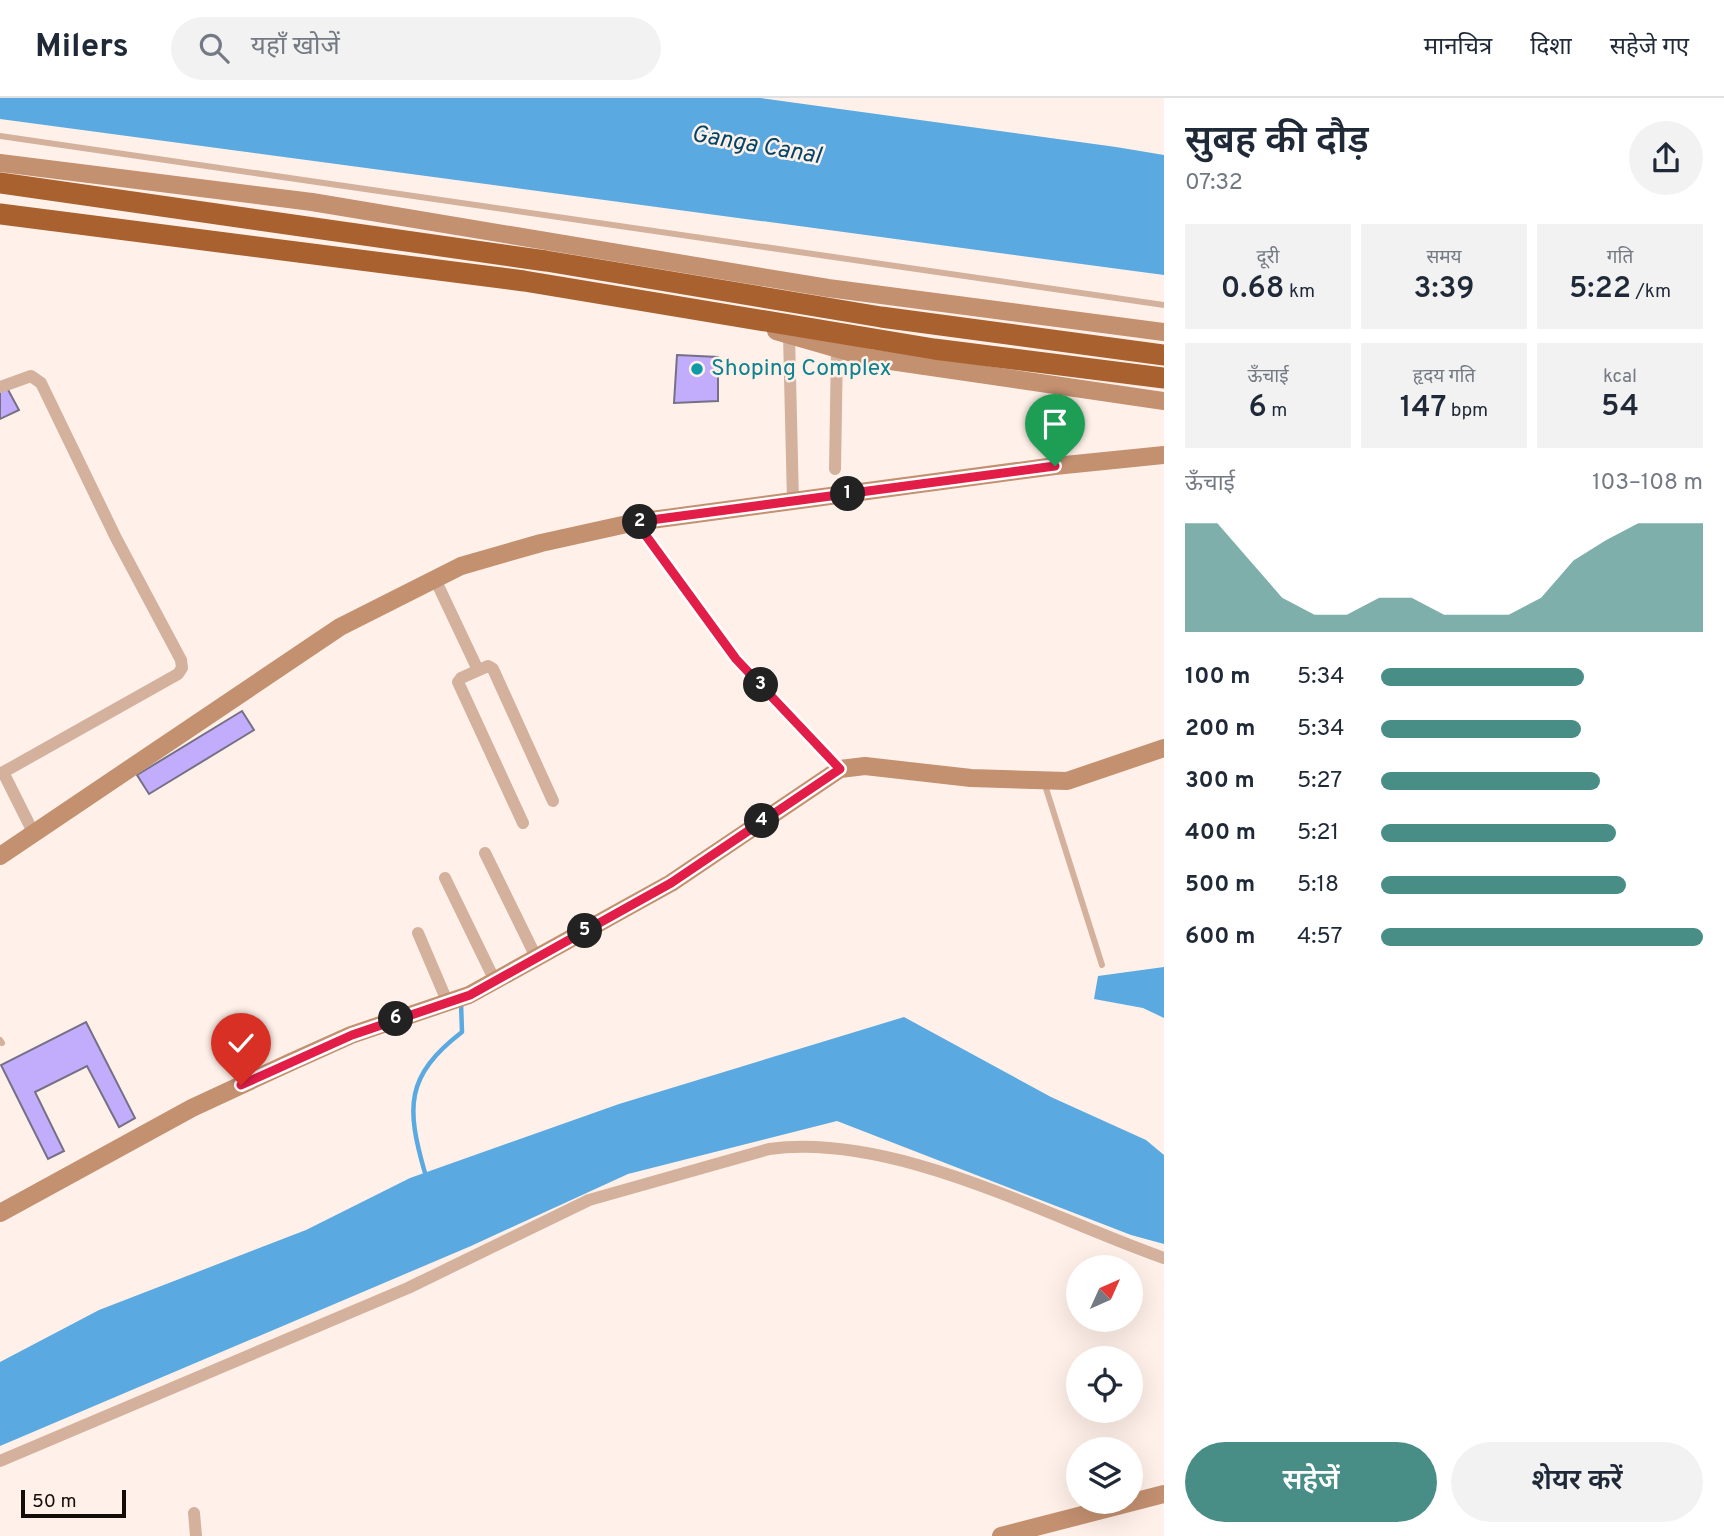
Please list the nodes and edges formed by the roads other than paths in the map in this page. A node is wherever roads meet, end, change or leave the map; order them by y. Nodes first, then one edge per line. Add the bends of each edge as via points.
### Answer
1 (0, 136) edge
2 (0, 163) edge
3 (0, 183) edge
4 (0, 214) edge
5 (1164, 305) edge
6 (720, 314) junction
7 (1164, 332) edge
8 (789, 335) junction
9 (836, 348) junction
10 (1164, 355) edge
11 (1164, 378) edge
12 (0, 387) edge
13 (1164, 401) edge
14 (1164, 455) edge
15 (835, 469) dead end
16 (793, 502) junction
17 (636, 522) junction
18 (435, 579) junction
19 (478, 670) junction
20 (1164, 748) edge
21 (840, 769) junction
22 (2, 773) edge
23 (1044, 781) junction
24 (553, 801) dead end
25 (523, 823) dead end
26 (34, 834) junction
27 (485, 853) dead end
28 (0, 856) edge
29 (445, 878) dead end
30 (418, 933) dead end
31 (537, 959) junction
32 (1102, 965) dead end
33 (495, 981) junction
34 (447, 1001) junction
35 (0, 1213) edge
36 (1164, 1258) edge
37 (0, 1461) edge
38 (1164, 1494) edge
39 (194, 1513) dead end
40 (196, 1536) edge
41 (1001, 1536) edge

1 - 5 lane
2 - 7 street via 313,202 828,288
3 - 10 highway via 547,261 881,317
4 - 6 highway via 524,281
6 - 8 street
6 - 11 highway via 934,349
8 - 9 street
8 - 16 street
9 - 13 street via 870,358
9 - 15 street
12 - 22 street via 31,376 41,383 182,668
14 - 16 street
16 - 17 street
17 - 18 street via 541,543 461,566
17 - 21 street via 736,659
18 - 19 street
18 - 26 street via 340,627
19 - 24 street via 493,669
19 - 25 street via 458,682
20 - 23 street via 1068,781
21 - 23 street via 865,766
21 - 31 street via 671,883
22 - 26 street
23 - 32 lane
26 - 28 street
27 - 31 street
29 - 33 street
30 - 34 street
31 - 33 street
33 - 34 street
34 - 35 street via 352,1035 192,1108
36 - 37 street via 916,1164 799,1144 769,1149 589,1200 408,1288
38 - 41 street
39 - 40 street

